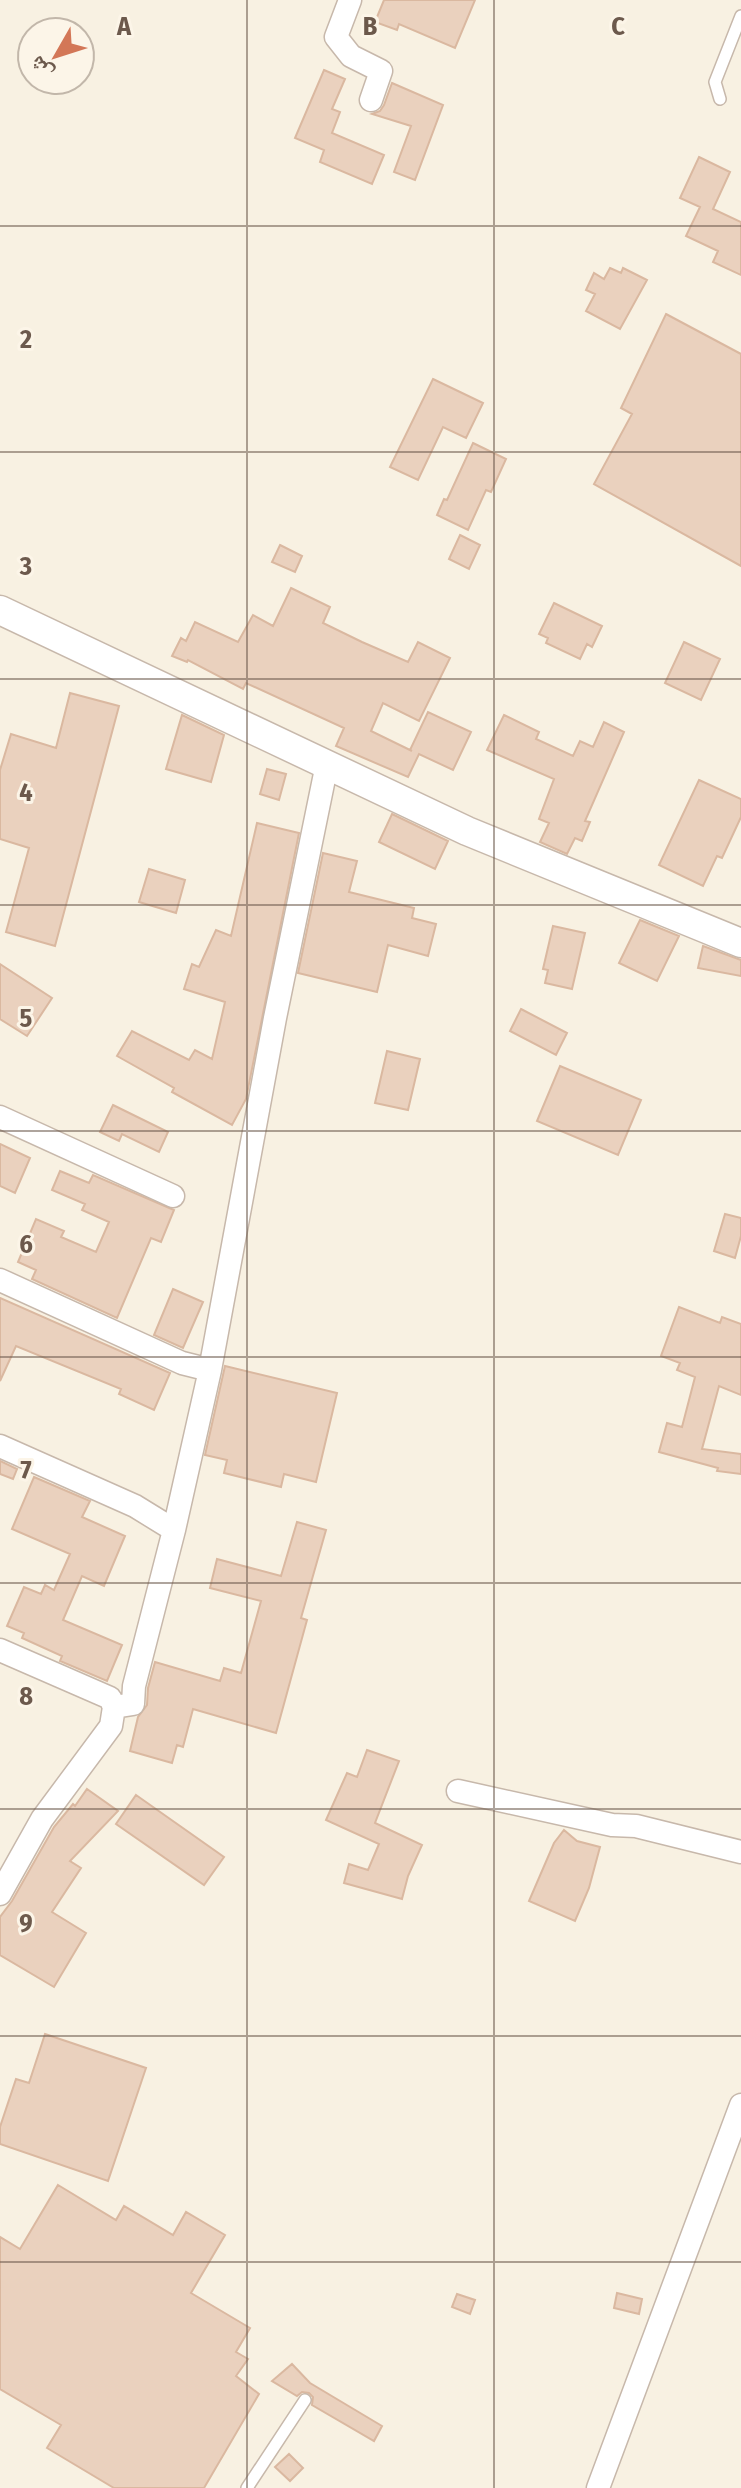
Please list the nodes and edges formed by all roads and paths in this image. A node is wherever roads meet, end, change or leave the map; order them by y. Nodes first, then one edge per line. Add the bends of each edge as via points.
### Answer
1 (350, 0) edge
2 (741, 16) edge
3 (720, 99) dead end
4 (371, 100) dead end
5 (0, 610) edge
6 (327, 764) junction
7 (741, 943) edge
8 (0, 1117) edge
9 (173, 1196) dead end
10 (0, 1280) edge
11 (210, 1370) junction
12 (0, 1446) edge
13 (174, 1530) junction
14 (0, 1650) edge
15 (114, 1707) junction
16 (458, 1791) dead end
17 (741, 1852) edge
18 (0, 1894) edge
19 (741, 2105) edge
20 (305, 2400) dead end
21 (247, 2488) edge
22 (598, 2488) edge

1 - 4 street via 336,37 351,56 381,71
2 - 3 lane via 715,82
5 - 6 street
6 - 7 street via 467,831
6 - 11 street
8 - 9 street
10 - 11 street via 182,1363
11 - 13 street
12 - 13 street via 135,1506
13 - 15 street via 133,1704
14 - 15 street via 110,1698
15 - 18 street via 111,1726 42,1819
16 - 17 street
19 - 22 street
20 - 21 lane

